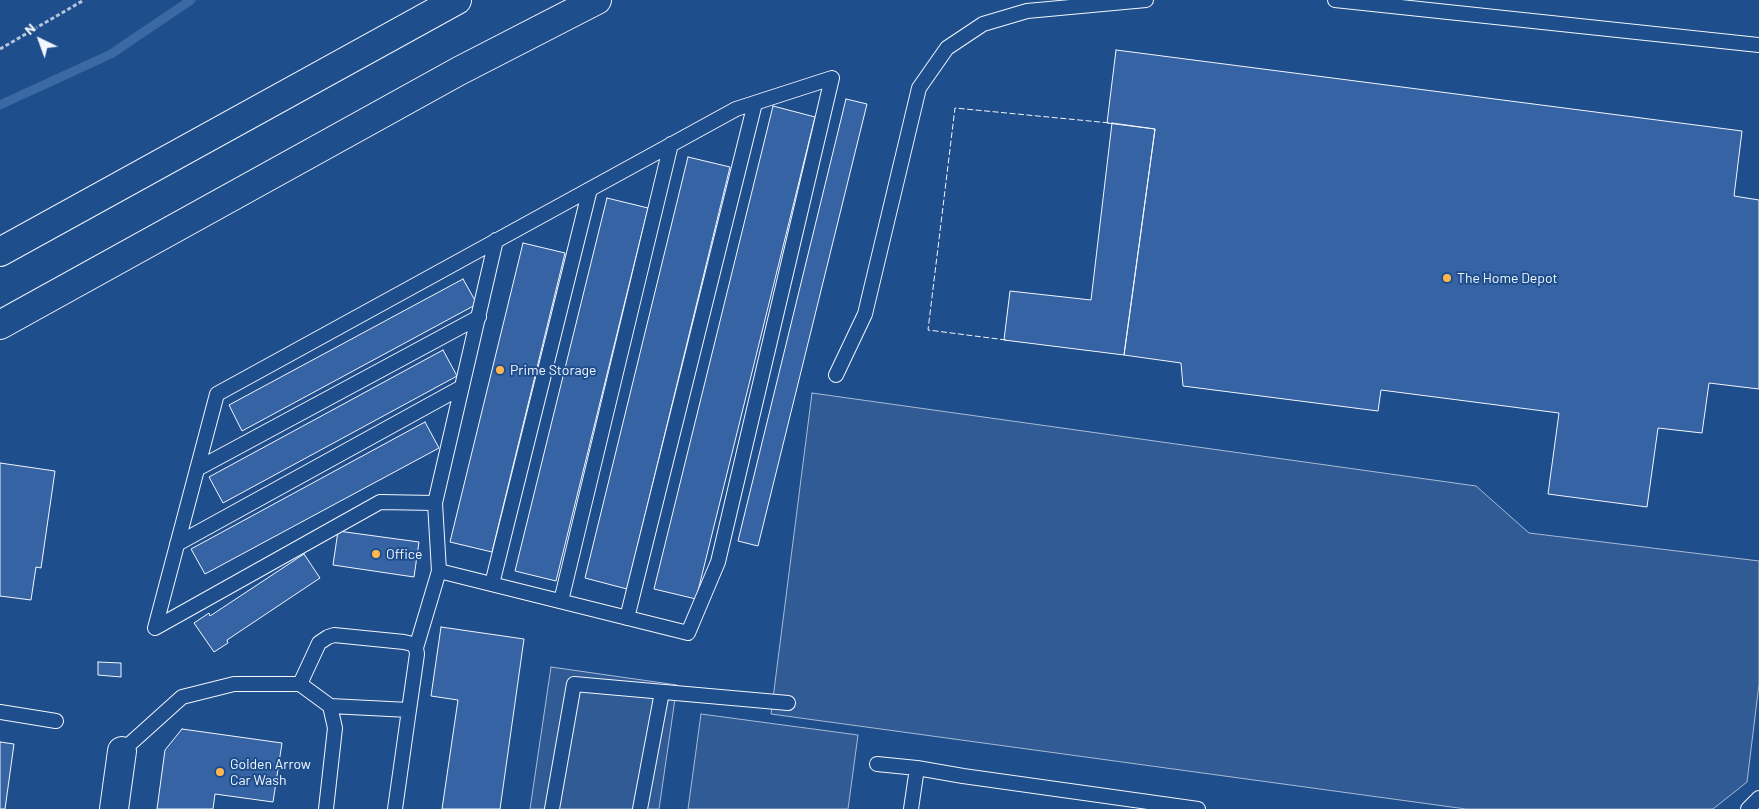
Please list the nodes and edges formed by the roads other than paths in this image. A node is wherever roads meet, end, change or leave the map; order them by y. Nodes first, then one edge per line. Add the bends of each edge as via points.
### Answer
1 (457, 0) edge
2 (597, 0) edge
3 (1146, 0) edge
4 (1335, 0) edge
5 (1759, 45) edge
6 (754, 103) junction
7 (671, 144) junction
8 (590, 189) junction
9 (496, 240) junction
10 (0, 252) edge
11 (478, 317) junction
12 (0, 325) edge
13 (836, 375) dead end
14 (462, 387) junction
15 (197, 469) junction
16 (435, 503) junction
17 (177, 544) junction
18 (439, 571) junction
19 (492, 584) junction
20 (561, 601) junction
21 (627, 618) junction
22 (416, 648) junction
23 (300, 684) junction
24 (662, 692) junction
25 (788, 703) dead end
26 (330, 706) junction
27 (409, 710) junction
28 (0, 712) edge
29 (56, 721) dead end
30 (122, 751) joint
31 (876, 764) dead end
32 (917, 768) junction
33 (1759, 798) edge
34 (114, 809) edge
35 (326, 809) edge
36 (395, 809) edge
37 (552, 809) edge
38 (640, 809) edge
39 (911, 809) edge
40 (1198, 809) edge
41 (1748, 809) edge

1 - 10 main road
2 - 12 main road via 459,72
3 - 13 lane via 1027,11 983,24 947,48 919,88 865,314
4 - 5 lane
6 - 7 lane via 736,109
6 - 21 lane
6 - 21 lane via 832,78 718,562 688,633
7 - 8 lane
7 - 20 lane
8 - 9 lane
8 - 19 lane
9 - 11 lane
9 - 15 lane via 217,394
11 - 14 lane
11 - 15 lane
14 - 16 lane
14 - 17 lane
15 - 17 lane
16 - 17 lane via 380,502 155,628
16 - 18 lane
18 - 19 lane
18 - 22 lane
19 - 20 lane
20 - 21 lane
22 - 23 lane via 404,642 334,635 319,643
22 - 27 lane
23 - 26 lane
23 - 30 lane via 234,684 182,696
24 - 25 lane
24 - 37 lane via 574,684
24 - 38 lane
26 - 27 lane
26 - 35 lane via 335,728
27 - 36 lane
28 - 29 lane
30 - 34 main road
31 - 32 lane
32 - 39 lane
32 - 40 lane
33 - 41 lane

